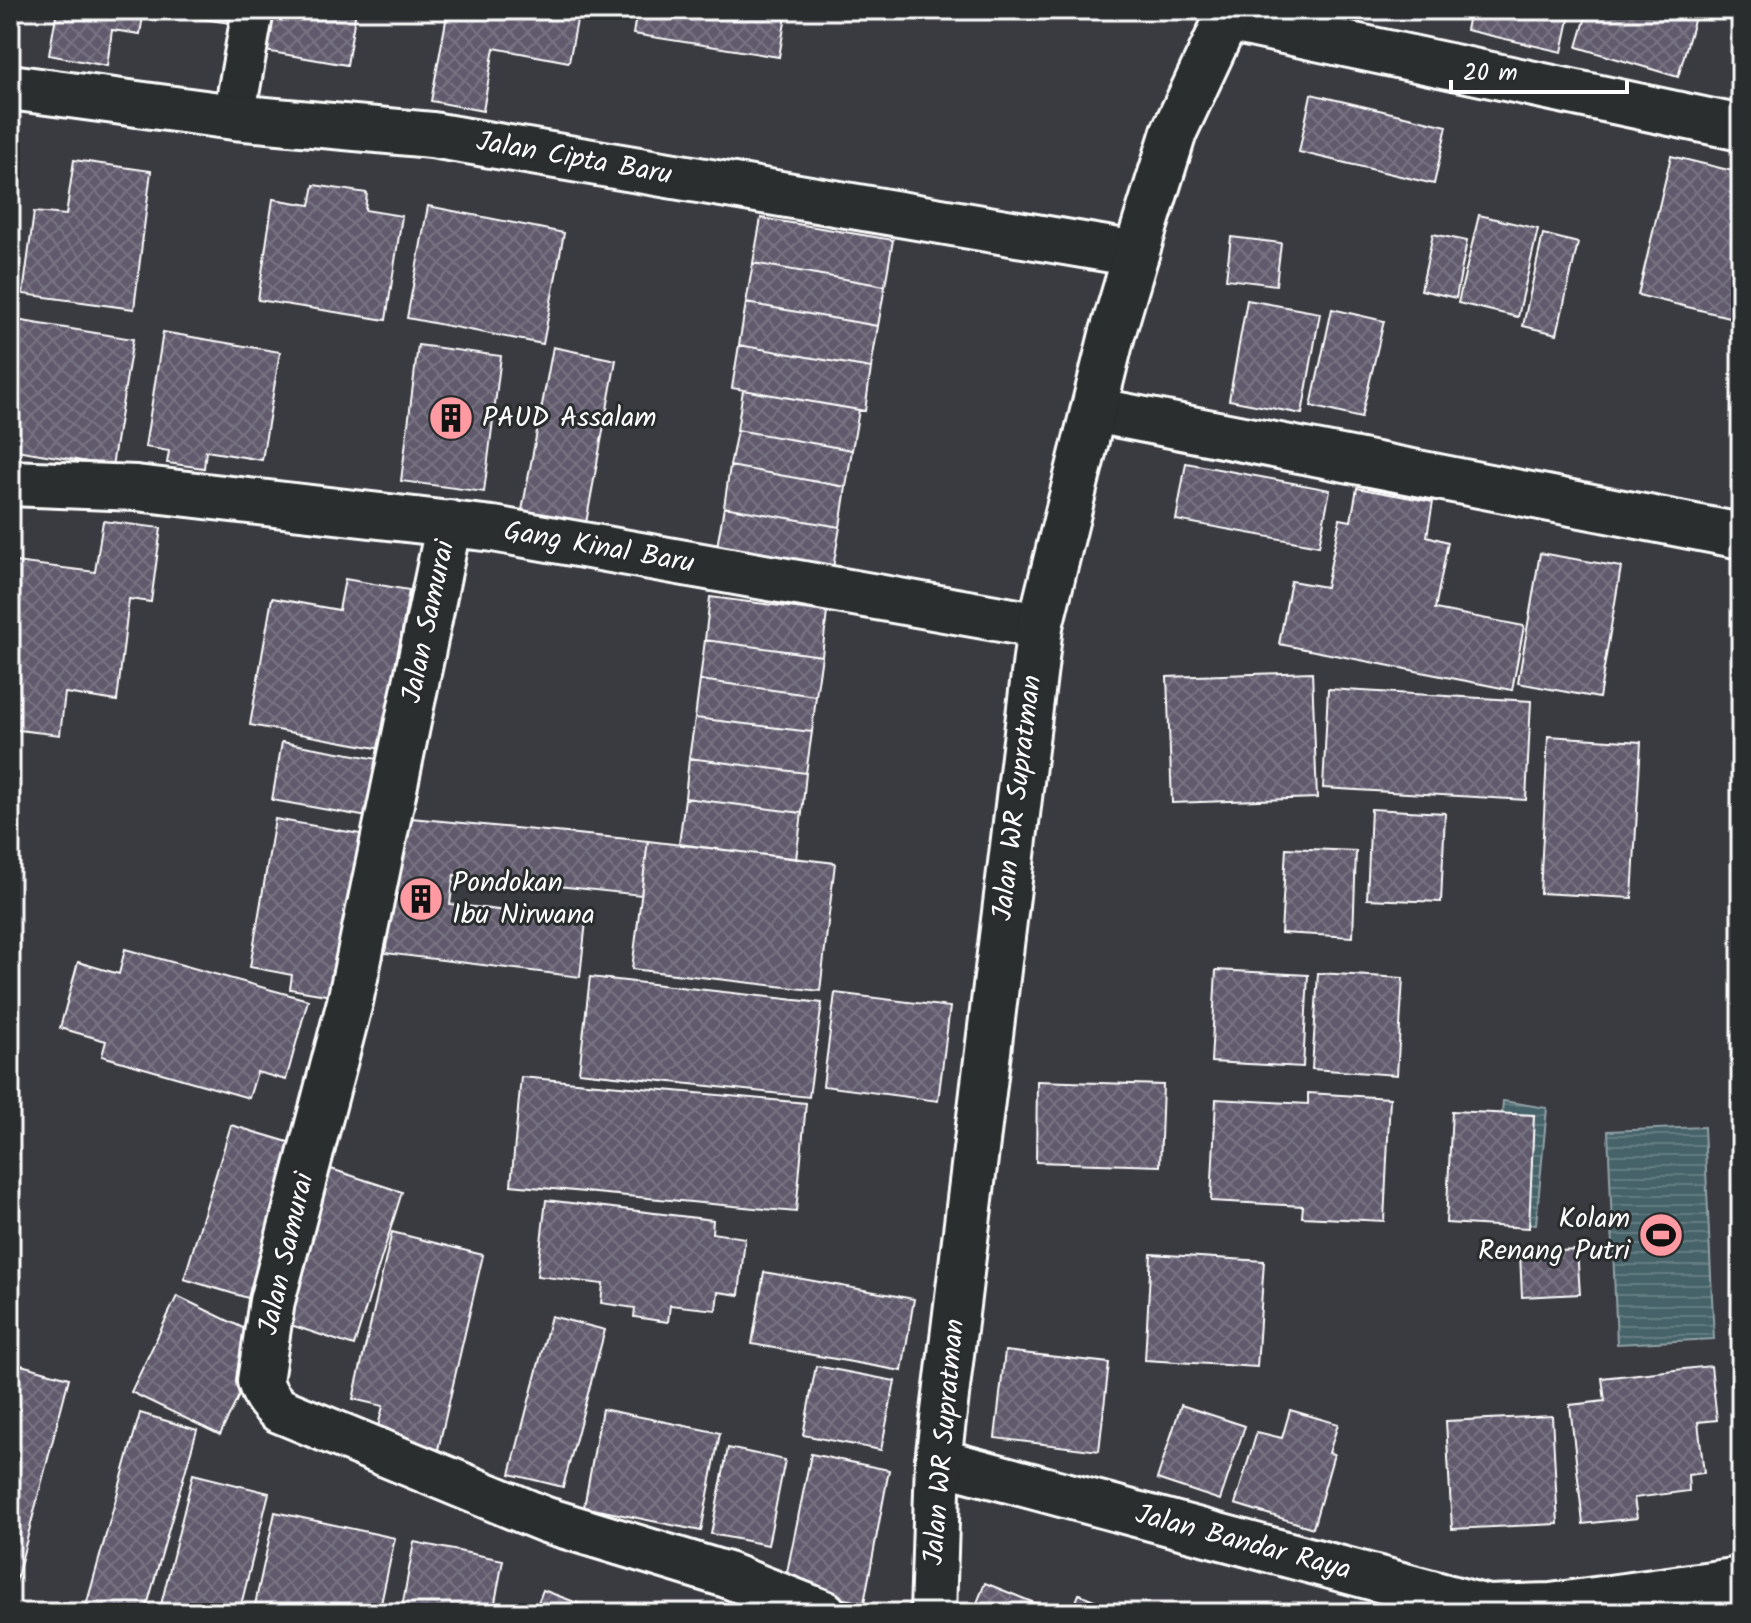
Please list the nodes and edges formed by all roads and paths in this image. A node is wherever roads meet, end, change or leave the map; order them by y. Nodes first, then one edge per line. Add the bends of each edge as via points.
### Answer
1 (253, 10) edge
2 (1229, 14) edge
3 (10, 87) edge
4 (234, 117) junction
5 (1741, 128) edge
6 (1136, 254) junction
7 (1094, 410) junction
8 (10, 483) edge
9 (449, 523) junction
10 (1741, 536) edge
11 (1040, 626) junction
12 (938, 1461) junction
13 (1741, 1580) edge
14 (824, 1613) edge
15 (933, 1613) edge

1 - 4 street
2 - 5 main road
2 - 6 main road, Jalan WR Supratman via 1174,132
3 - 4 main road, Jalan Cipta Baru
4 - 6 main road, Jalan Cipta Baru via 432,135
6 - 7 main road, Jalan WR Supratman
7 - 10 main road
7 - 11 main road, Jalan WR Supratman
8 - 9 main road, Gang Kinal Baru via 136,488
9 - 11 main road, Gang Kinal Baru
9 - 14 main road, Jalan Samurai via 350,1002 272,1301 263,1391 279,1410 546,1520 727,1575
11 - 12 main road, Jalan WR Supratman
12 - 13 main road, Jalan Bandar Raya via 1487,1608 1551,1606
12 - 15 main road, Jalan WR Supratman

